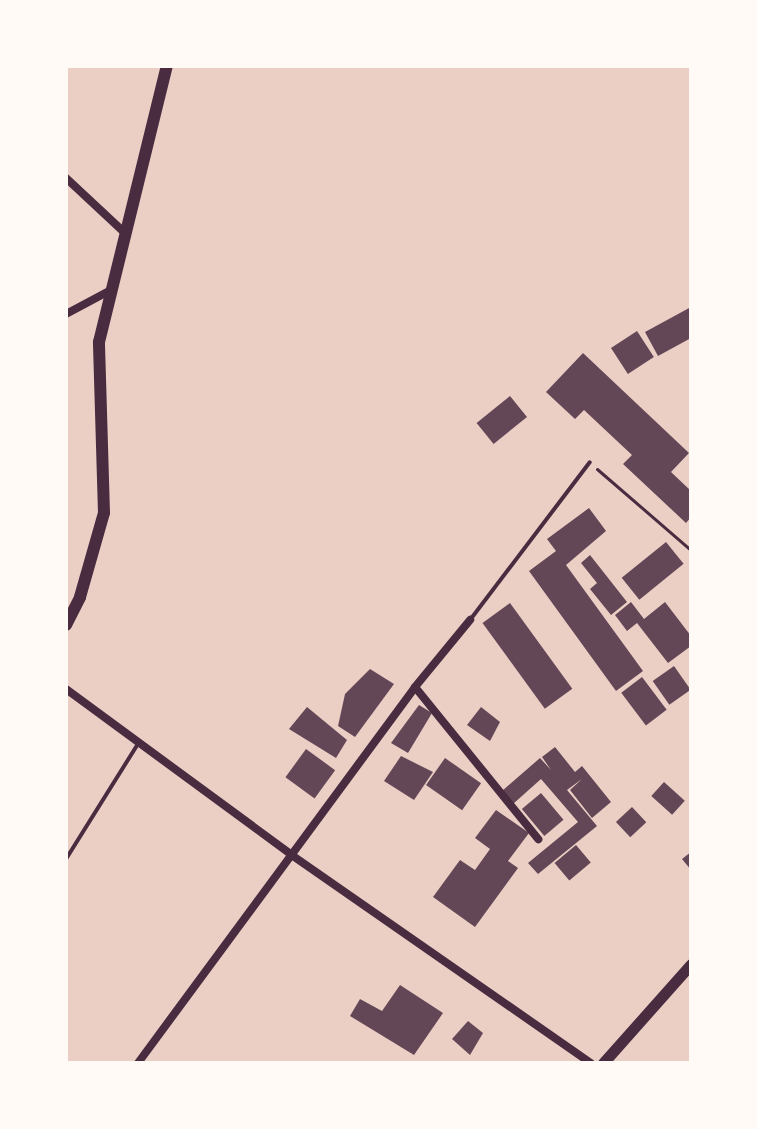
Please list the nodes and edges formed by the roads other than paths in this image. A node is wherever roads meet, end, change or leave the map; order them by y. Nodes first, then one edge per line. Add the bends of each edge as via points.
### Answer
1 (167, 66) edge
2 (66, 178) edge
3 (125, 233) junction
4 (111, 290) junction
5 (66, 314) edge
6 (590, 462) road end
7 (470, 620) joint
8 (66, 625) edge
9 (415, 687) junction
10 (66, 689) edge
11 (141, 740) junction
12 (538, 839) dead end
13 (293, 856) junction
14 (66, 859) edge
15 (691, 964) edge
16 (138, 1063) edge
17 (591, 1063) edge
18 (603, 1063) edge

1 - 3 main road
2 - 3 street
3 - 4 main road
4 - 5 street
4 - 8 main road via 99,342 104,513
6 - 7 lane
7 - 9 street
9 - 12 street
9 - 13 street
10 - 11 street
11 - 13 street
11 - 14 lane
13 - 16 street
13 - 17 street
15 - 18 street

